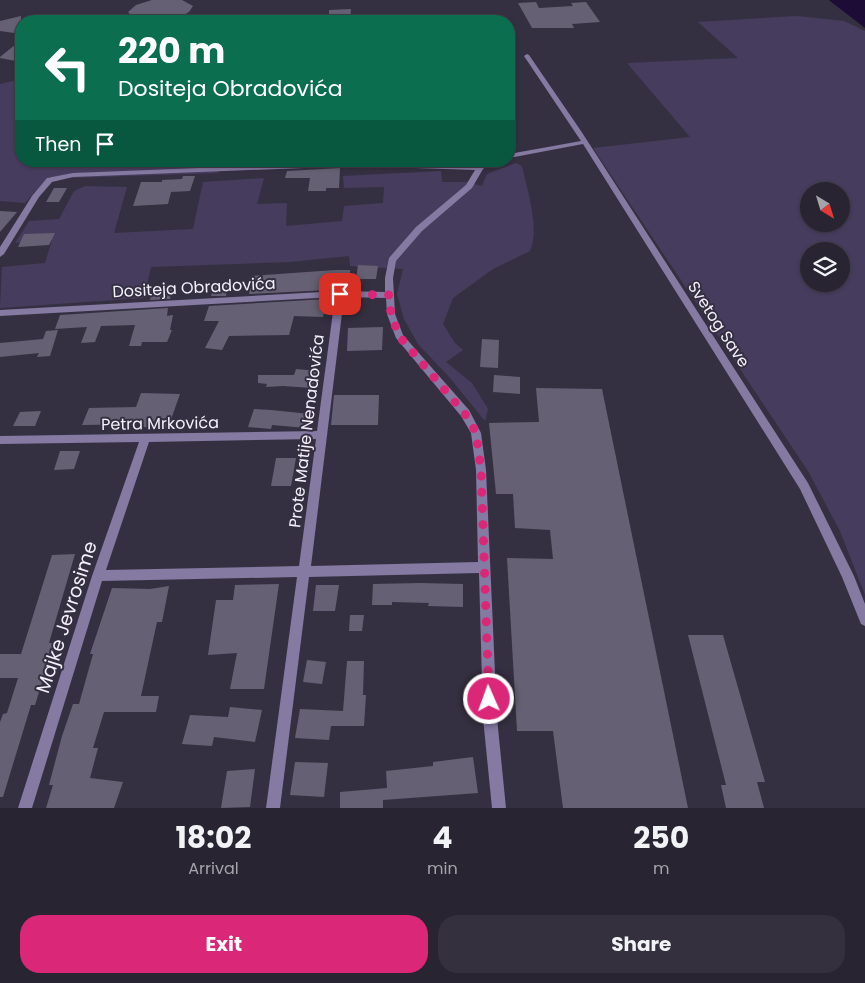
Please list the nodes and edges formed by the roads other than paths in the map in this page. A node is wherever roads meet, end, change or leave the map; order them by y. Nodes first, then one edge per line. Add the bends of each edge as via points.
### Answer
1 (527, 56) dead end
2 (585, 142) junction
3 (515, 155) edge
4 (280, 167) edge
5 (449, 167) edge
6 (480, 168) joint
7 (0, 254) edge
8 (340, 294) junction
9 (389, 295) junction
10 (0, 312) edge
11 (321, 435) junction
12 (146, 439) junction
13 (0, 440) edge
14 (484, 567) junction
15 (304, 571) junction
16 (98, 576) junction
17 (865, 620) edge
18 (25, 808) edge
19 (273, 808) edge
20 (499, 808) edge

1 - 2 street, Svetog Save
2 - 3 street
2 - 17 street, Svetog Save via 804,486
4 - 7 street via 81,175 50,180 36,196
5 - 6 street
6 - 9 street via 469,186 419,229 392,260
8 - 9 street, Dositeja Obradovića
8 - 10 street, Dositeja Obradovića
8 - 11 street, Prote Matije Nenadovića
9 - 14 street via 391,314 399,336 465,414 476,432 481,470
11 - 12 street, Petra Mrkovića
11 - 15 street, Prote Matije Nenadovića
12 - 13 street, Petra Mrkovića
12 - 16 street, Majke Jevrosime
14 - 15 street
14 - 20 street via 490,718
15 - 16 street
15 - 19 street, Prote Matije Nenadovića
16 - 18 street, Majke Jevrosime

